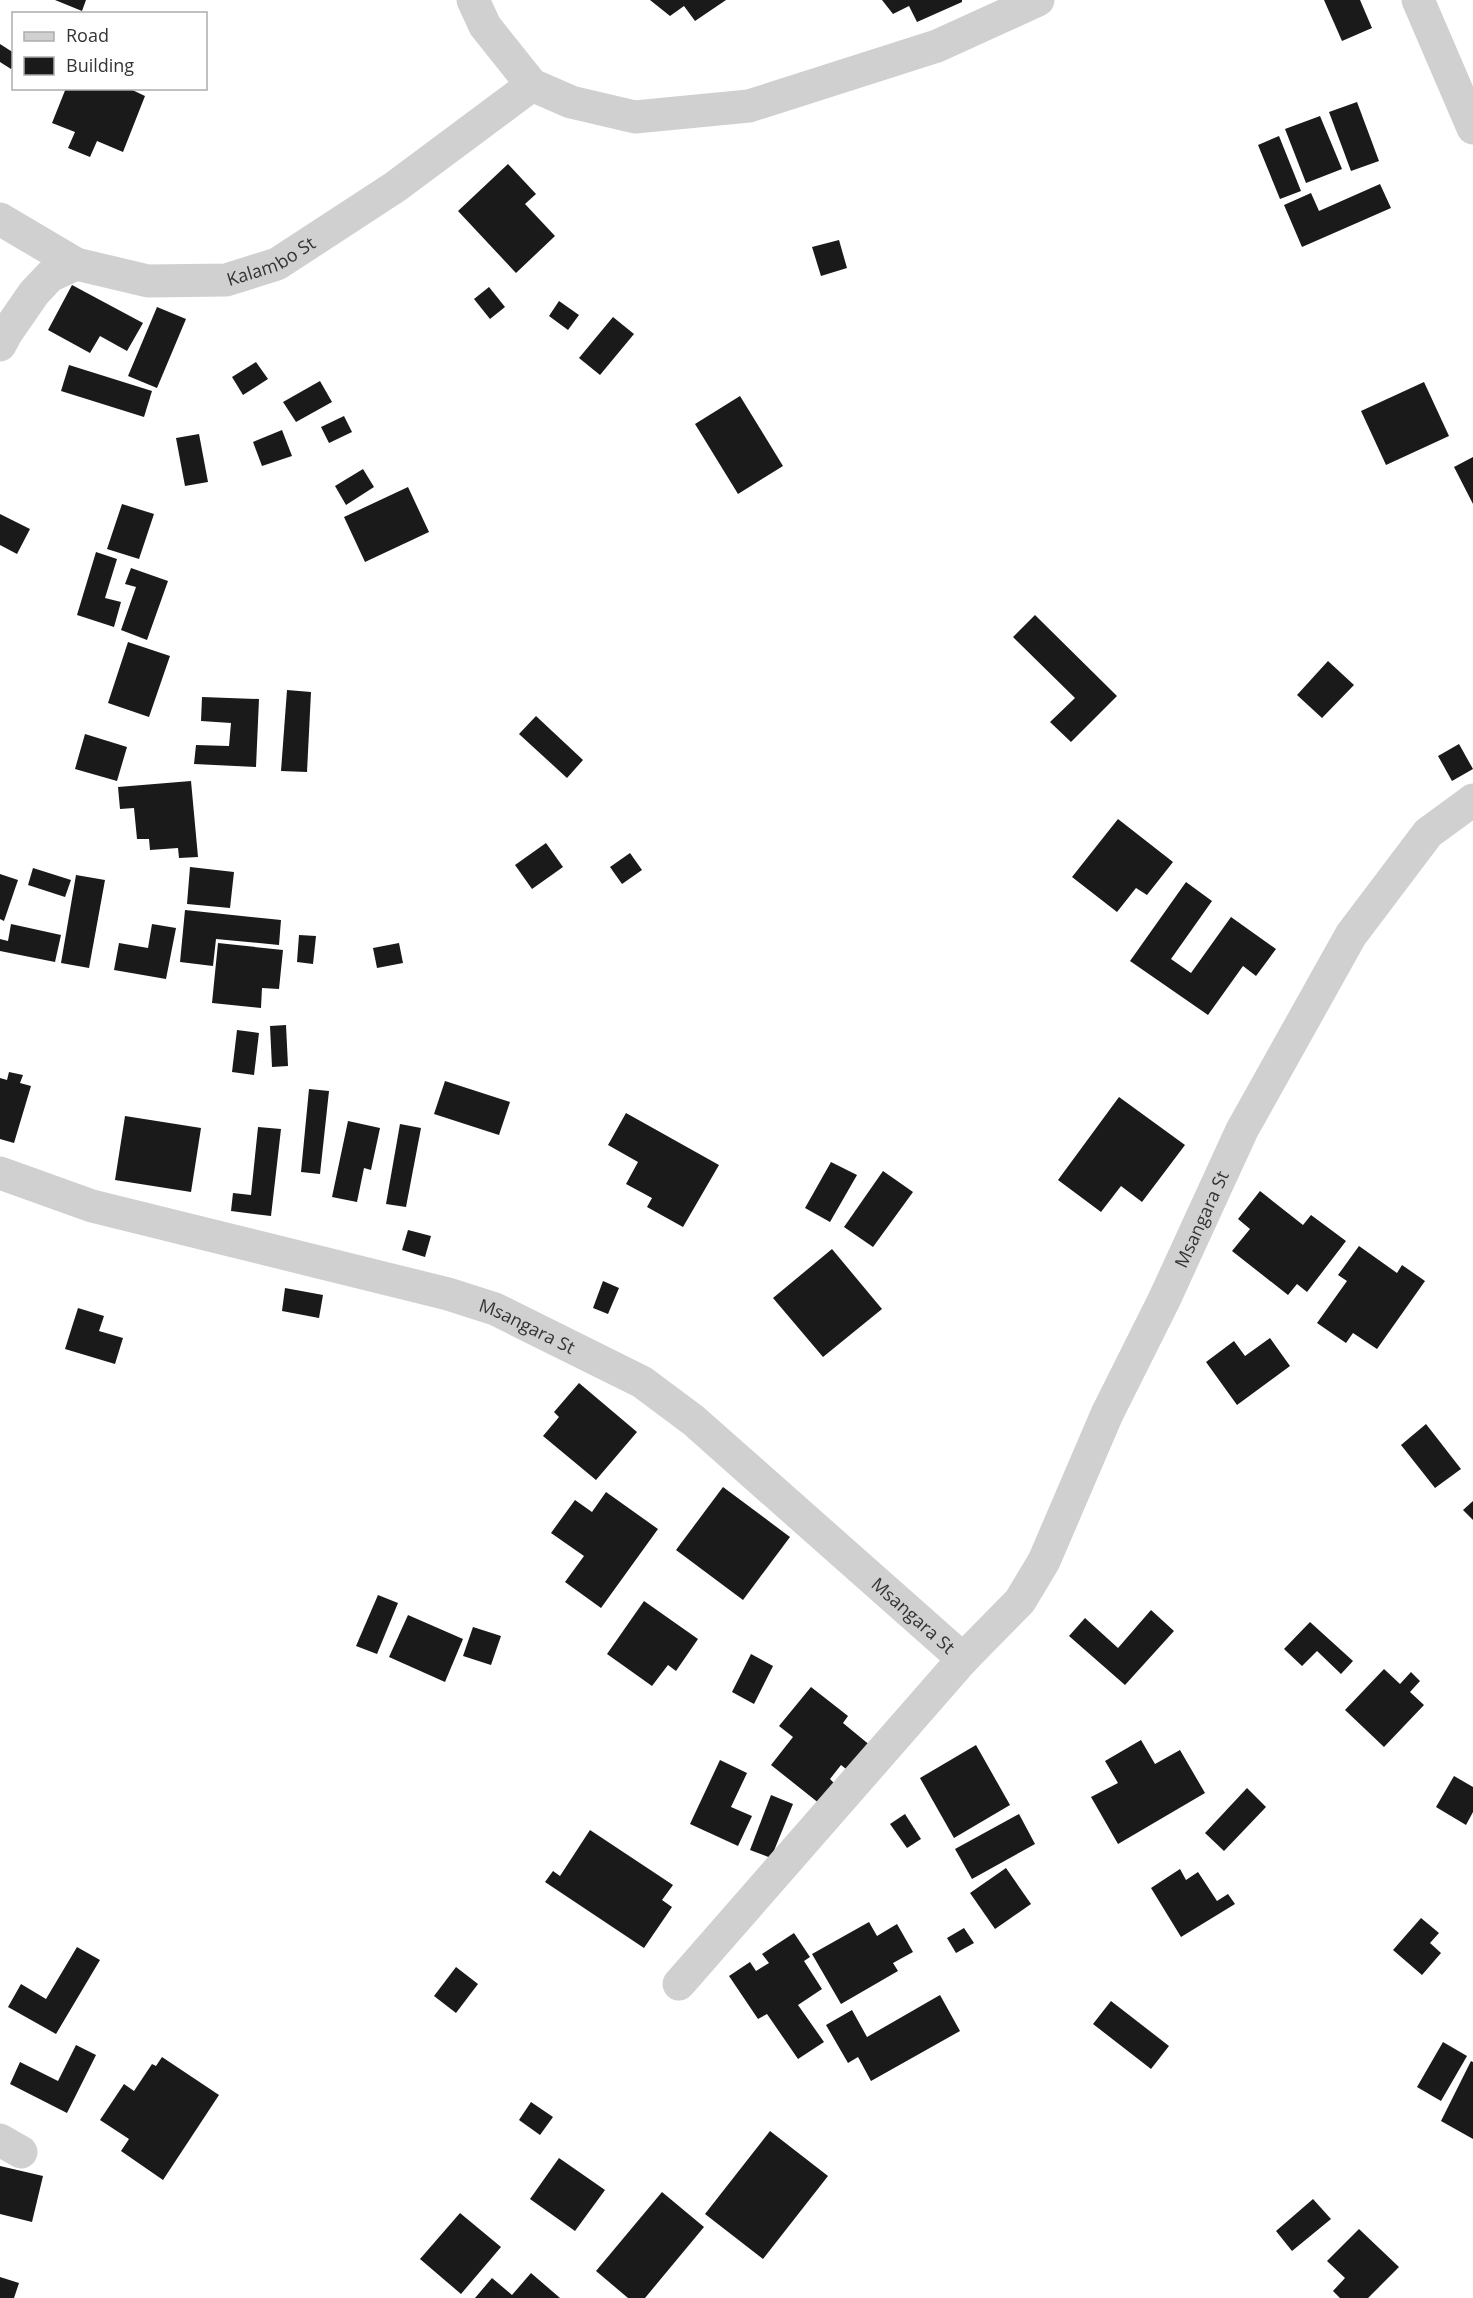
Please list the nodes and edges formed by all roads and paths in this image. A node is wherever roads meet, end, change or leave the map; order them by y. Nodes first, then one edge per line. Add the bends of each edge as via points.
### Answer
1 (473, 0) edge
2 (1038, 0) edge
3 (1418, 0) edge
4 (532, 84) junction
5 (1473, 128) edge
6 (0, 219) edge
7 (76, 264) junction
8 (0, 345) edge
9 (1473, 800) edge
10 (0, 1173) edge
11 (963, 1659) junction
12 (679, 1984) dead end

1 - 4 street via 485,26
2 - 4 street via 937,46 749,106 636,117 570,102
3 - 5 street
4 - 7 street, Kalambo St via 395,187 277,264 226,280 148,281
6 - 7 street, Kalambo St
7 - 8 street via 50,276 34,293
9 - 11 street, Msangara St via 1428,833 1352,935 1242,1130 1107,1414 1044,1561 1020,1601
10 - 11 street, Msangara St via 92,1206 495,1309 642,1382 693,1420
11 - 12 street, Msangara St

